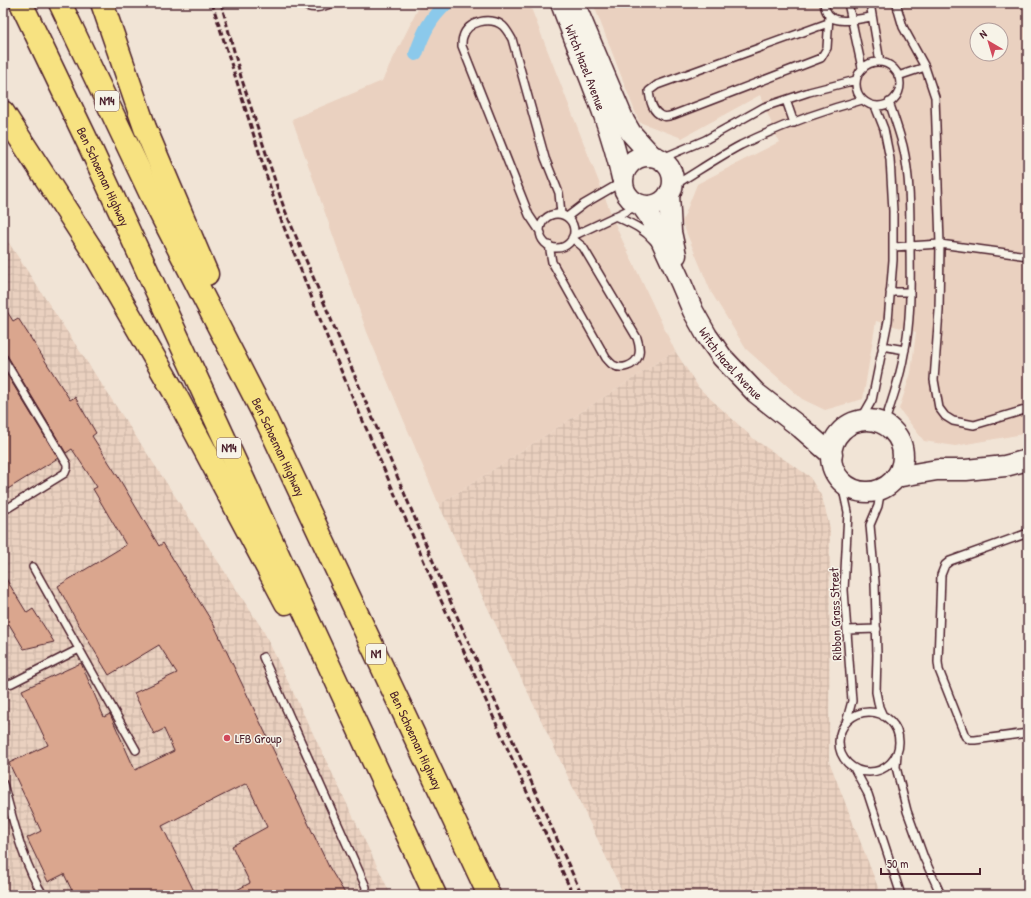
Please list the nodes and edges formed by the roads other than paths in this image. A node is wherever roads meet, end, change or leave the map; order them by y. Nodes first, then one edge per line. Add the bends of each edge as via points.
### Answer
1 (21, 3) edge
2 (60, 3) edge
3 (75, 3) edge
4 (102, 3) edge
5 (302, 3) edge
6 (333, 3) edge
7 (561, 3) edge
8 (575, 3) edge
9 (824, 3) edge
10 (848, 3) edge
11 (870, 3) edge
12 (898, 3) edge
13 (872, 17) junction
14 (829, 20) junction
15 (851, 20) junction
16 (880, 62) junction
17 (925, 67) junction
18 (862, 68) junction
19 (898, 76) junction
20 (856, 80) junction
21 (786, 100) junction
22 (862, 100) junction
23 (889, 102) junction
24 (875, 106) junction
25 (3, 112) edge
26 (794, 123) junction
27 (656, 157) junction
28 (622, 180) junction
29 (671, 190) junction
30 (153, 199) junction
31 (640, 206) junction
32 (564, 216) junction
33 (615, 216) junction
34 (541, 233) junction
35 (573, 237) junction
36 (940, 244) junction
37 (549, 245) junction
38 (910, 246) junction
39 (893, 247) junction
40 (1028, 256) edge
41 (671, 264) junction
42 (681, 282) junction
43 (890, 292) junction
44 (910, 292) junction
45 (882, 346) junction
46 (905, 350) junction
47 (3, 358) edge
48 (1028, 409) edge
49 (263, 413) junction
50 (860, 421) junction
51 (884, 424) junction
52 (801, 428) junction
53 (840, 433) junction
54 (903, 450) junction
55 (832, 455) junction
56 (1028, 460) edge
57 (937, 470) junction
58 (896, 477) junction
59 (841, 480) junction
60 (881, 489) junction
61 (3, 511) edge
62 (1028, 533) edge
63 (33, 567) dead end
64 (876, 629) junction
65 (847, 630) junction
66 (79, 649) junction
67 (263, 657) dead end
68 (3, 685) edge
69 (883, 716) junction
70 (846, 723) junction
71 (1028, 733) edge
72 (136, 750) dead end
73 (898, 751) junction
74 (854, 768) junction
75 (3, 784) edge
76 (43, 895) edge
77 (365, 895) edge
78 (434, 895) edge
79 (489, 895) edge
80 (901, 895) edge
81 (941, 895) edge

1 - 78 highway, Ben Schoeman Highway / N14 via 98,163
2 - 30 highway, Ben Schoeman Highway / N14
3 - 30 highway via 115,93
4 - 49 highway via 145,128
5 - 6 lane via 316,8
7 - 28 street, Witch Hazel Avenue via 607,121 618,156
8 - 27 street, Witch Hazel Avenue via 624,121 631,133
9 - 14 lane
10 - 15 lane
11 - 13 lane
12 - 17 lane via 903,27
13 - 15 lane
13 - 16 lane
14 - 14 lane via 827,48 821,58 673,115 662,116 650,104 649,91 657,85
14 - 15 lane
15 - 18 lane
16 - 18 lane via 873,62
16 - 19 lane via 891,66
17 - 19 lane
17 - 36 lane via 935,96
18 - 20 lane
19 - 23 lane via 898,91 895,98
20 - 21 lane
20 - 22 lane via 856,88
21 - 26 lane
21 - 27 lane via 764,107 705,140
22 - 24 lane
22 - 26 lane
23 - 24 lane
23 - 38 lane via 903,146 907,169
24 - 39 lane via 884,129 890,159
25 - 78 highway via 94,253 173,390 302,634
26 - 29 lane via 741,145
27 - 28 street via 636,158 625,170
27 - 29 street via 671,170
28 - 31 street via 623,190 627,196
28 - 32 lane
29 - 31 street via 664,201 657,205
29 - 42 street, Witch Hazel Avenue via 671,232
30 - 49 highway, Ben Schoeman Highway / N14
31 - 33 lane
31 - 41 street, Witch Hazel Avenue via 649,216
32 - 34 lane via 550,215 543,223
32 - 34 lane via 508,31 494,21 475,23 463,36 462,46 528,215
32 - 35 lane via 573,225
33 - 35 lane
33 - 41 lane via 643,230
34 - 37 lane
35 - 37 lane via 559,247
35 - 37 lane via 583,247 637,338 640,348 638,357 623,368 613,365 606,358 552,262
36 - 38 lane
36 - 40 lane
36 - 48 lane via 934,380 939,408 953,421 974,425
38 - 39 lane
38 - 44 lane
39 - 43 lane
41 - 42 street, Witch Hazel Avenue
42 - 52 street, Witch Hazel Avenue via 692,311 722,357 756,393
43 - 44 lane
43 - 45 lane via 888,321
44 - 46 lane
45 - 46 lane
45 - 50 lane via 872,400
46 - 51 lane
47 - 61 lane via 67,464 65,473
49 - 79 highway, Ben Schoeman Highway / N1
50 - 51 street via 872,420
50 - 53 street via 849,425
51 - 54 street via 893,430
52 - 53 street
52 - 55 street, Witch Hazel Avenue
53 - 55 street
54 - 57 street
54 - 58 street via 901,468
55 - 59 street via 833,464
56 - 57 street via 1005,466
57 - 58 street
58 - 60 street
59 - 60 street via 859,490
59 - 65 lane, Ribbon Grass Street via 848,512 844,590
60 - 64 lane via 878,506 870,525
62 - 71 lane via 945,565 941,575 938,662 942,680 965,736 970,740
63 - 66 lane
64 - 65 lane
64 - 69 lane via 876,692
65 - 70 lane, Ribbon Grass Street via 852,701
66 - 68 lane via 12,683
66 - 72 lane
67 - 77 lane via 366,887
69 - 70 lane via 874,712 863,713
69 - 73 lane via 897,730
70 - 74 lane, Ribbon Grass Street via 839,742 846,762
73 - 74 lane via 885,767 875,771 864,772
73 - 81 lane via 896,767 907,811
74 - 80 lane, Ribbon Grass Street via 868,794
75 - 76 lane via 24,857

